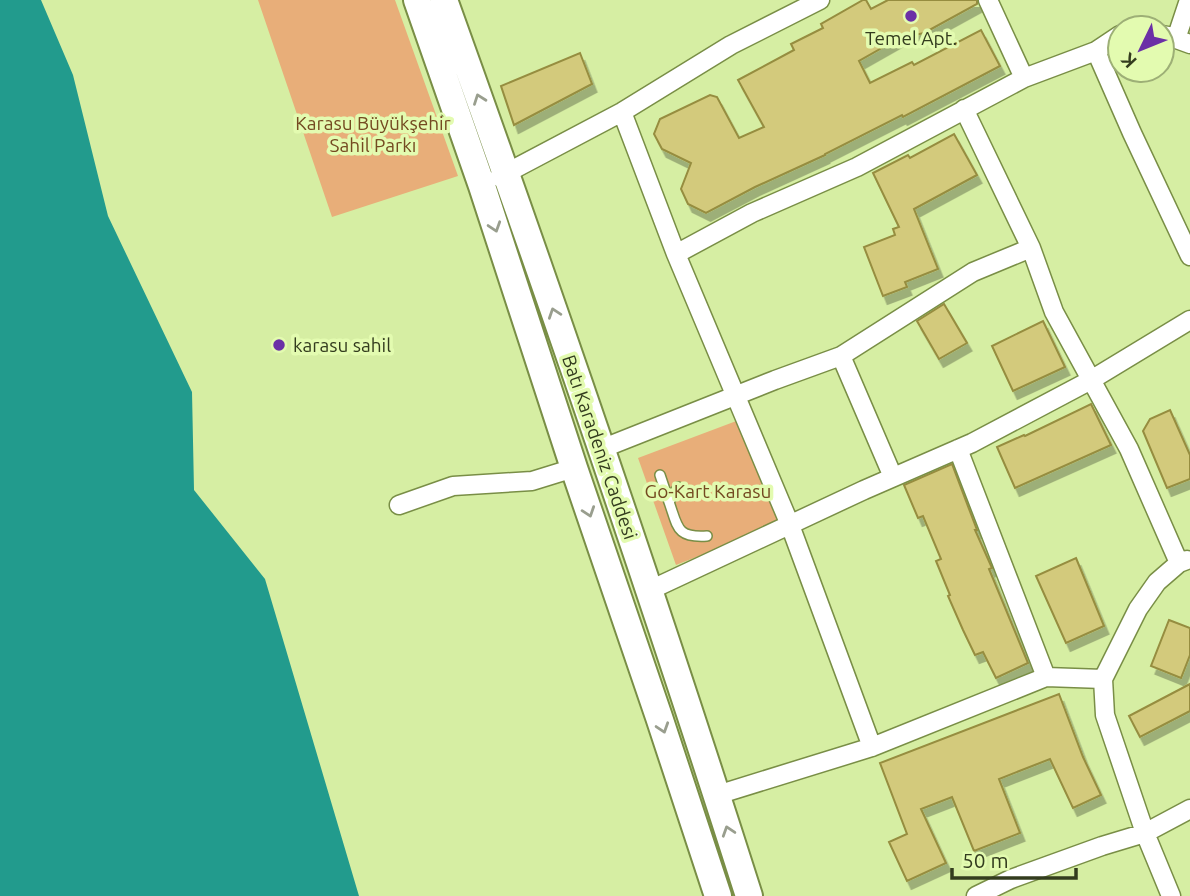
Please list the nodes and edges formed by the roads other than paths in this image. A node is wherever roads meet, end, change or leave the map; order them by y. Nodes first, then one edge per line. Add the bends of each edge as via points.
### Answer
1 (416, 0) edge
2 (444, 0) edge
3 (820, 0) edge
4 (988, 0) edge
5 (1189, 0) edge
6 (788, 7) edge
7 (1176, 39) edge
8 (1106, 44) edge
9 (1096, 51) junction
10 (1024, 78) junction
11 (964, 109) junction
12 (622, 112) junction
13 (506, 173) junction
14 (482, 186) junction
15 (1031, 248) junction
16 (676, 254) junction
17 (1190, 256) edge
18 (1190, 320) edge
19 (841, 356) junction
20 (1091, 380) junction
21 (736, 396) junction
22 (601, 449) junction
23 (958, 449) junction
24 (574, 468) junction
25 (660, 474) dead end
26 (893, 477) junction
27 (678, 487) dead end
28 (669, 502) junction
29 (398, 505) dead end
30 (790, 525) junction
31 (707, 536) dead end
32 (1185, 561) edge
33 (648, 591) junction
34 (1046, 677) junction
35 (1103, 678) junction
36 (872, 747) junction
37 (716, 795) junction
38 (1190, 809) edge
39 (1145, 833) junction
40 (718, 896) edge
41 (749, 896) edge
42 (976, 896) edge
43 (1171, 896) edge

1 - 14 main road, Batı Karadeniz Caddesi
13 -> 2 main road, Batı Karadeniz Caddesi
3 - 6 street
4 - 10 street
5 - 7 street
6 - 12 street
8 - 9 street
9 - 10 street
9 - 17 street
10 - 11 street
11 - 15 street
11 - 16 street via 857,167
12 - 13 street
12 - 16 street
13 - 14 street
22 -> 13 main road, Batı Karadeniz Caddesi
14 -> 24 main road, Batı Karadeniz Caddesi
15 - 19 street via 973,272
15 - 20 street via 1054,312
16 - 21 street
18 - 20 street
19 - 21 street
19 - 26 street
20 - 23 street
20 - 32 street
21 - 22 street
21 - 30 street
22 - 33 main road, Batı Karadeniz Caddesi
23 - 26 street
23 - 34 street
24 - 29 street via 531,481 453,486
24 -> 40 main road, Batı Karadeniz Caddesi
25 - 28 lane
26 - 30 street
27 - 28 lane
28 - 31 lane via 679,530 691,537
30 - 33 street
30 - 36 street
32 - 35 street via 1157,583 1138,609
33 - 37 main road, Batı Karadeniz Caddesi
34 - 35 street
34 - 36 street
35 - 39 street via 1105,715
36 - 37 street
41 -> 37 main road, Batı Karadeniz Caddesi
38 - 39 street
39 - 42 street via 1011,878
39 - 43 street

